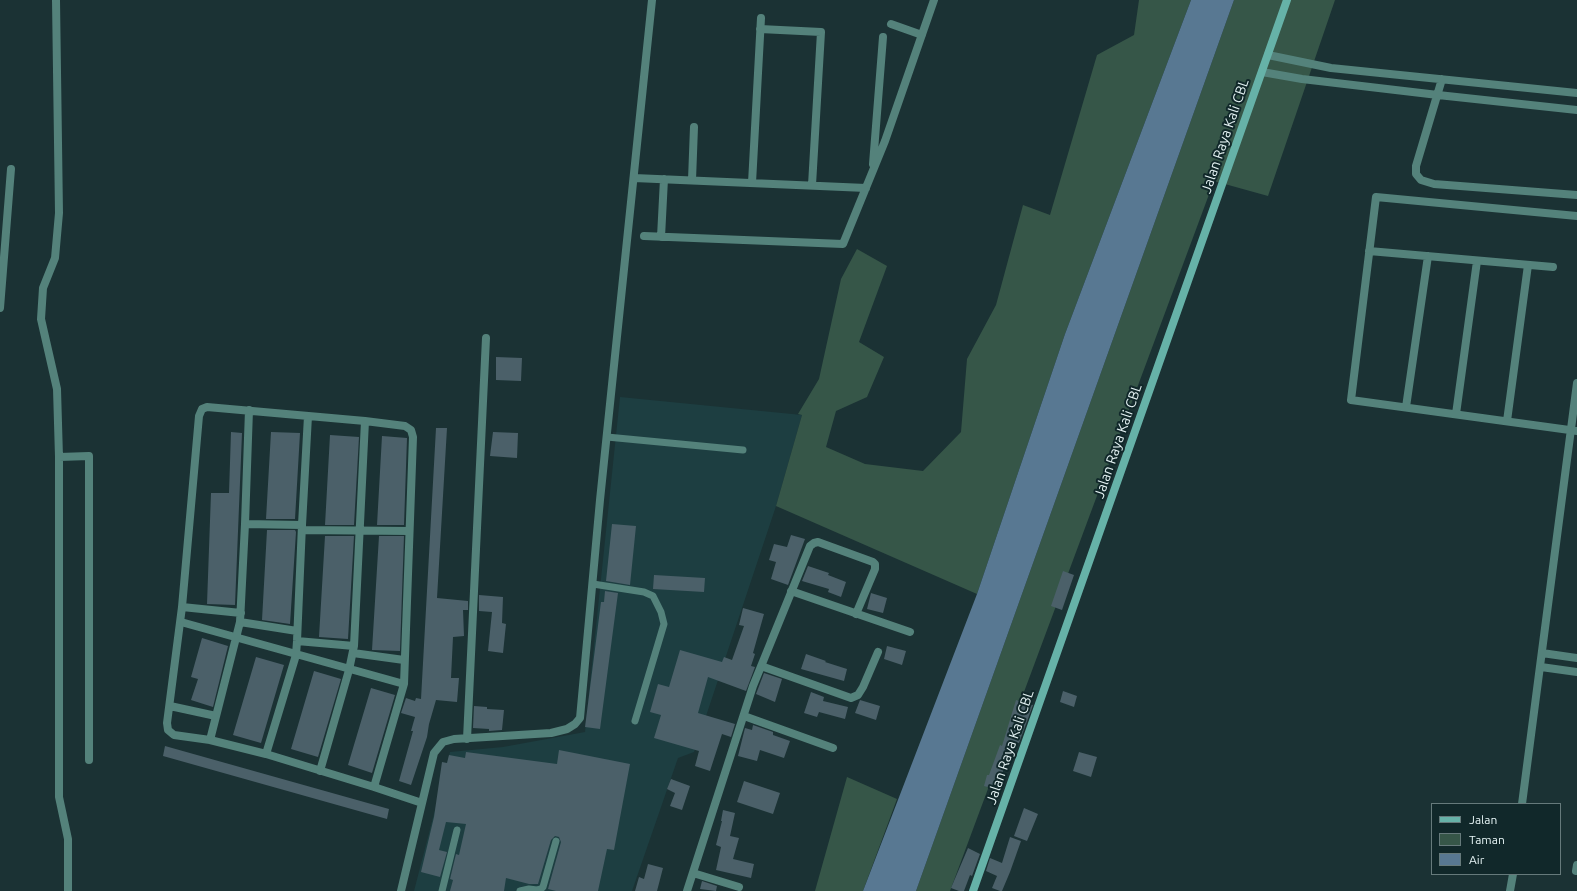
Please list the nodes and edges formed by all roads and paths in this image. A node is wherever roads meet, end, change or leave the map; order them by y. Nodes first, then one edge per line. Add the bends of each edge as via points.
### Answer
1 (56, 0) edge
2 (652, 0) edge
3 (934, 0) edge
4 (1287, 0) edge
5 (761, 18) dead end
6 (891, 24) dead end
7 (760, 28) junction
8 (922, 35) junction
9 (883, 38) dead end
10 (1268, 55) junction
11 (1262, 72) junction
12 (1442, 79) junction
13 (1577, 93) edge
14 (1438, 96) junction
15 (1577, 110) edge
16 (694, 127) dead end
17 (11, 169) dead end
18 (872, 172) junction
19 (634, 178) junction
20 (664, 179) junction
21 (692, 180) junction
22 (752, 183) junction
23 (812, 185) junction
24 (866, 188) junction
25 (1577, 195) edge
26 (1577, 216) edge
27 (644, 236) dead end
28 (661, 237) junction
29 (1370, 251) junction
30 (1428, 256) junction
31 (1477, 260) junction
32 (1528, 265) junction
33 (1553, 267) dead end
34 (0, 302) edge
35 (0, 308) edge
36 (486, 338) dead end
37 (1577, 383) edge
38 (1406, 407) junction
39 (249, 410) junction
40 (1456, 414) junction
41 (308, 416) junction
42 (364, 421) junction
43 (1507, 421) junction
44 (1574, 430) edge
45 (607, 437) junction
46 (743, 450) dead end
47 (59, 457) junction
48 (245, 524) junction
49 (302, 527) junction
50 (359, 530) junction
51 (409, 531) junction
52 (593, 584) junction
53 (791, 591) junction
54 (182, 607) junction
55 (241, 613) junction
56 (856, 614) junction
57 (181, 622) junction
58 (240, 622) junction
59 (297, 631) junction
60 (910, 632) dead end
61 (237, 637) junction
62 (297, 641) junction
63 (353, 650) junction
64 (878, 652) dead end
65 (1542, 654) junction
66 (296, 655) junction
67 (1577, 658) edge
68 (404, 660) junction
69 (761, 666) junction
70 (1541, 667) junction
71 (349, 670) junction
72 (1577, 672) edge
73 (404, 684) junction
74 (170, 706) junction
75 (216, 716) junction
76 (744, 716) junction
77 (634, 721) dead end
78 (467, 739) junction
79 (210, 740) junction
80 (833, 748) dead end
81 (266, 754) junction
82 (89, 760) dead end
83 (320, 771) junction
84 (374, 787) junction
85 (422, 803) junction
86 (1522, 803) edge
87 (457, 830) dead end
88 (556, 841) dead end
89 (693, 872) junction
90 (1513, 875) edge
91 (739, 887) dead end
92 (68, 891) edge
93 (401, 891) edge
94 (442, 891) edge
95 (520, 891) edge
96 (687, 891) edge
97 (973, 891) edge
98 (1510, 891) edge

1 - 47 street via 59,213 55,258 43,288 41,319 57,389
2 - 19 street
3 - 8 street
4 - 10 main road, Jalan Raya Kali CBL
5 - 7 street
6 - 8 street
7 - 22 street
7 - 23 street via 821,32
8 - 18 street
9 - 18 street
10 - 11 main road, Jalan Raya Kali CBL
10 - 12 street via 1331,68
11 - 14 street
11 - 97 main road, Jalan Raya Kali CBL
12 - 13 street
12 - 14 street
14 - 15 street
14 - 25 street via 1416,166 1416,174 1421,180 1434,184
16 - 21 street
17 - 34 street
18 - 24 street
19 - 20 street
19 - 45 street
20 - 21 street
20 - 28 street
21 - 22 street
22 - 23 street
23 - 24 street
24 - 28 street via 843,244
26 - 29 street via 1376,197
27 - 28 street
29 - 30 street
29 - 38 street via 1351,400
30 - 31 street
30 - 38 street
31 - 32 street
31 - 40 street
32 - 33 street
32 - 43 street
34 - 35 street
36 - 78 street
37 - 44 street
38 - 40 street
39 - 41 street
39 - 48 street
39 - 54 street via 207,407 202,409 199,416
40 - 43 street
41 - 42 street
41 - 49 street
42 - 50 street
42 - 51 street via 405,426 411,430 413,437
43 - 44 street
44 - 65 street
45 - 46 lane
45 - 52 street
47 - 82 street via 89,456
47 - 92 street via 59,797 68,839
48 - 49 street
48 - 55 street
49 - 50 street
49 - 59 street
50 - 51 street
50 - 63 street
51 - 68 street
52 - 77 lane via 644,592 653,596 661,612 664,624
52 - 78 street via 580,718 567,729 551,733
53 - 56 street
53 - 56 street via 810,546 818,542 875,564
53 - 69 street
54 - 55 street
54 - 57 street
55 - 58 street
56 - 60 street
57 - 61 street
57 - 74 street
58 - 59 street
58 - 61 street
59 - 62 street
61 - 66 street
61 - 75 street
62 - 63 street
62 - 66 street
63 - 68 street
63 - 71 street
64 - 69 street via 863,687 858,695 851,698
65 - 67 street
65 - 70 street
66 - 71 street
66 - 81 street
68 - 73 street
69 - 76 street
70 - 72 street
70 - 86 street
71 - 73 street
71 - 83 street
73 - 84 street
74 - 75 street
74 - 79 street via 168,730 174,735
75 - 79 street
76 - 80 street
76 - 89 street
78 - 85 street via 443,742 434,753
79 - 81 street
81 - 83 street
83 - 84 street
84 - 85 street
85 - 93 street
87 - 94 lane
88 - 95 lane via 543,887
89 - 91 street
89 - 96 street
90 - 98 street

